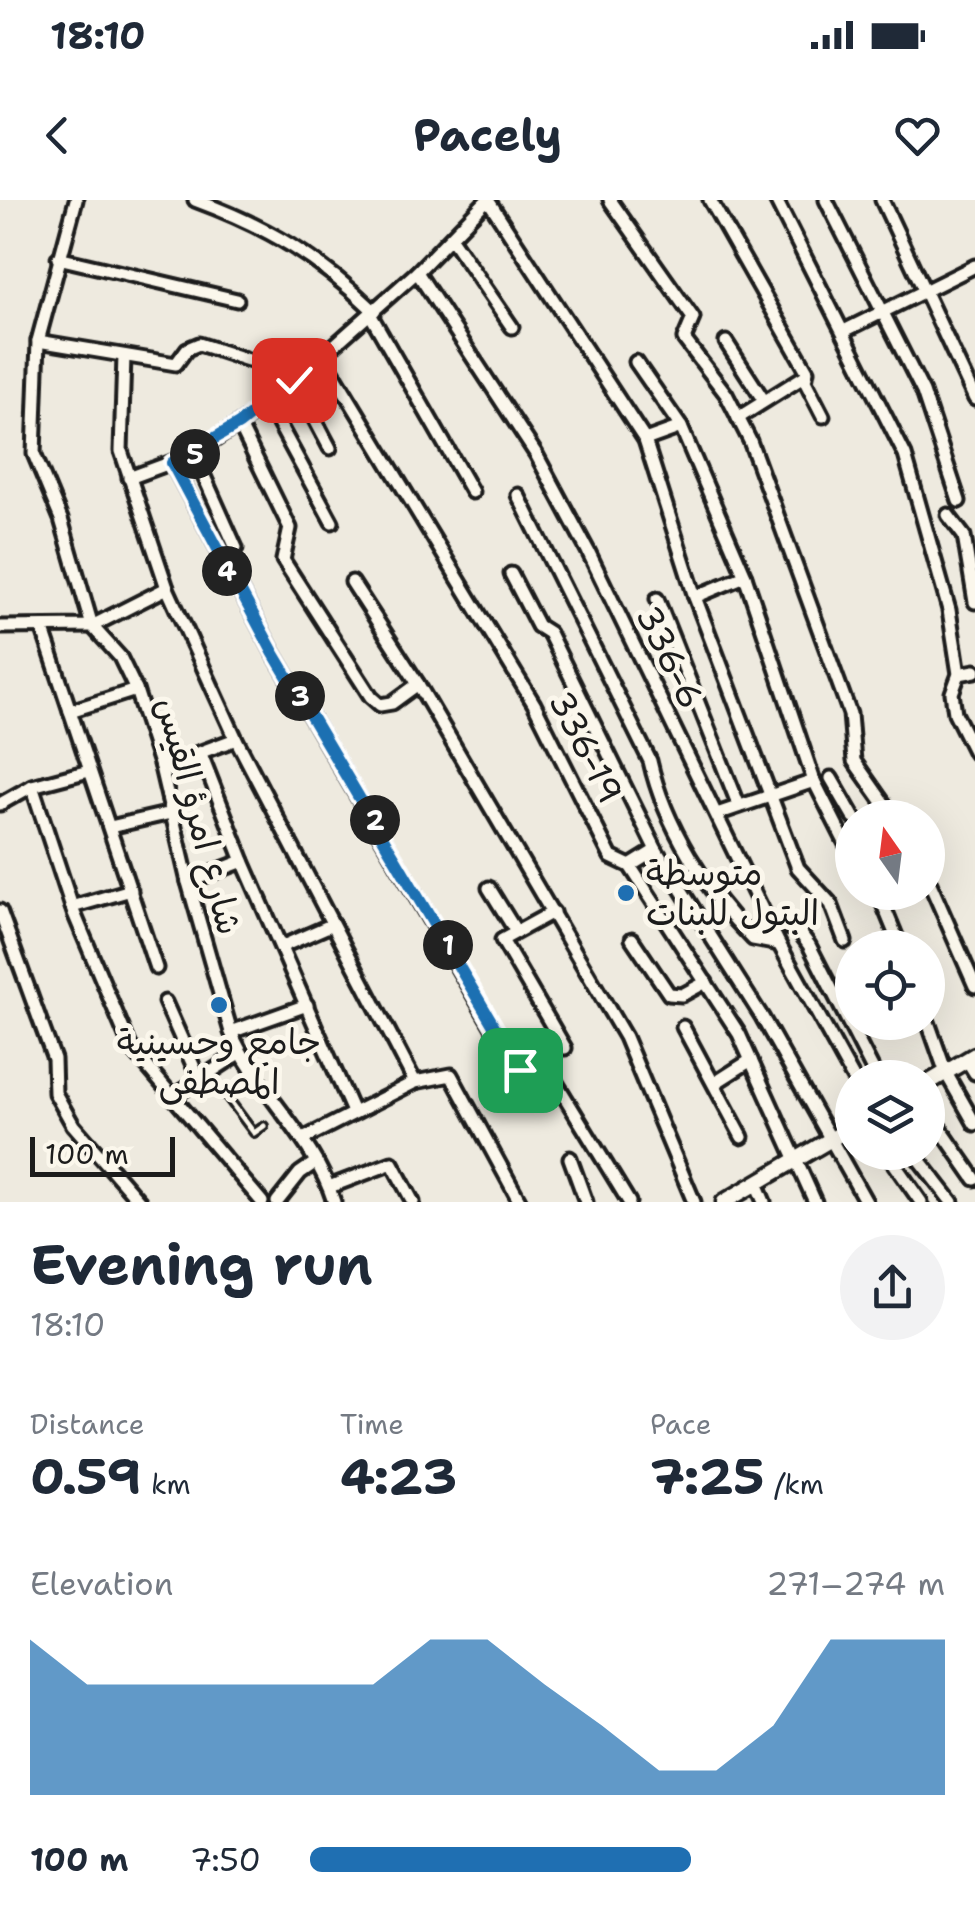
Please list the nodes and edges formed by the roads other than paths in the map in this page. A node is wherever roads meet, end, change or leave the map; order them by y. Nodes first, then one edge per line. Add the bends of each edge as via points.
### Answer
1 (76, 200) edge
2 (195, 200) edge
3 (488, 200) edge
4 (610, 200) edge
5 (710, 200) edge
6 (776, 200) edge
7 (826, 200) edge
8 (882, 200) edge
9 (451, 238) junction
10 (58, 258) junction
11 (975, 266) edge
12 (418, 272) junction
13 (924, 289) junction
14 (237, 300) dead end
15 (883, 310) junction
16 (372, 312) junction
17 (512, 327) dead end
18 (846, 330) junction
19 (38, 341) junction
20 (726, 342) dead end
21 (124, 356) junction
22 (322, 356) junction
23 (248, 360) dead end
24 (636, 362) dead end
25 (805, 376) junction
26 (294, 380) junction
27 (764, 400) junction
28 (975, 400) edge
29 (268, 404) junction
30 (823, 416) dead end
31 (738, 418) junction
32 (239, 424) junction
33 (680, 427) junction
34 (644, 440) junction
35 (330, 448) dead end
36 (194, 454) junction
37 (172, 463) junction
38 (129, 478) junction
39 (472, 492) dead end
40 (518, 494) dead end
41 (959, 501) dead end
42 (948, 515) dead end
43 (332, 522) dead end
44 (236, 548) dead end
45 (511, 574) dead end
46 (745, 576) junction
47 (352, 582) dead end
48 (167, 588) junction
49 (695, 598) junction
50 (657, 599) dead end
51 (975, 602) edge
52 (92, 626) junction
53 (0, 627) edge
54 (42, 627) junction
55 (975, 671) edge
56 (959, 674) junction
57 (418, 684) junction
58 (136, 690) junction
59 (70, 711) junction
60 (236, 739) junction
61 (975, 753) edge
62 (202, 754) junction
63 (161, 767) junction
64 (89, 771) junction
65 (830, 778) dead end
66 (814, 781) junction
67 (32, 786) junction
68 (771, 794) junction
69 (843, 800) edge
70 (882, 800) edge
71 (0, 804) edge
72 (739, 806) junction
73 (171, 813) junction
74 (717, 814) junction
75 (835, 822) edge
76 (110, 827) junction
77 (656, 850) junction
78 (243, 861) junction
79 (630, 866) junction
80 (188, 882) junction
81 (489, 888) dead end
82 (130, 890) junction
83 (72, 907) junction
84 (942, 910) edge
85 (0, 911) edge
86 (553, 912) junction
87 (770, 922) junction
88 (331, 925) junction
89 (514, 930) junction
90 (840, 930) edge
91 (632, 938) dead end
92 (779, 944) junction
93 (283, 946) junction
94 (156, 968) dead end
95 (706, 982) junction
96 (975, 986) edge
97 (165, 1002) dead end
98 (307, 1005) junction
99 (683, 1027) dead end
100 (231, 1032) junction
101 (934, 1040) edge
102 (565, 1048) dead end
103 (240, 1054) junction
104 (751, 1060) junction
105 (843, 1060) edge
106 (867, 1060) edge
107 (972, 1063) edge
108 (946, 1072) junction
109 (205, 1077) junction
110 (415, 1082) junction
111 (715, 1083) junction
112 (174, 1096) junction
113 (353, 1112) junction
114 (975, 1124) edge
115 (264, 1126) dead end
116 (742, 1136) dead end
117 (945, 1136) edge
118 (835, 1137) edge
119 (302, 1140) junction
120 (830, 1140) junction
121 (570, 1158) dead end
122 (798, 1159) junction
123 (316, 1162) junction
124 (899, 1170) edge
125 (927, 1170) edge
126 (975, 1179) edge
127 (756, 1183) junction
128 (329, 1186) junction
129 (140, 1202) edge
130 (262, 1202) edge
131 (277, 1202) edge
132 (334, 1202) edge
133 (412, 1202) edge
134 (520, 1202) edge
135 (586, 1202) edge
136 (628, 1202) edge
137 (694, 1202) edge
138 (724, 1202) edge
139 (764, 1202) edge
140 (816, 1202) edge
141 (866, 1202) edge
142 (921, 1202) edge
143 (952, 1202) edge

1 - 10 street, شارع امرؤ القيس
2 - 16 street via 253,221 327,266
3 - 9 street
3 - 34 street
4 - 31 street via 693,318 684,339
5 - 25 street
6 - 18 street
7 - 15 street
8 - 13 street
9 - 12 street
9 - 17 street
10 - 14 street
10 - 19 street, شارع امرؤ القيس
11 - 13 street
12 - 16 street
12 - 74 street, 336-6 via 536,454
13 - 15 street
13 - 28 street
15 - 18 street
15 - 41 street via 938,429
16 - 22 street
16 - 39 street
18 - 56 street via 905,455 949,610
19 - 21 street
19 - 52 street, شارع امرؤ القيس via 34,454
20 - 27 street
21 - 23 street via 176,364 199,344
21 - 38 street via 121,451
22 - 26 street
22 - 79 street, 336-19 via 534,704 611,857
24 - 33 street
25 - 27 street
25 - 30 street
26 - 29 street
26 - 35 street
27 - 31 street
29 - 32 street
29 - 43 street
31 - 70 street via 850,714 854,760
32 - 36 street
32 - 57 street via 290,528 283,560 371,697 392,704
33 - 34 street
33 - 46 street
34 - 49 street
36 - 37 street
36 - 44 street
37 - 38 street
37 - 136 street via 273,652 517,1069 549,1071
38 - 48 street
40 - 92 street via 698,866 752,939
42 - 51 street via 964,536
45 - 77 street via 538,626 549,633
46 - 49 street
46 - 66 street
47 - 57 street
48 - 52 street
48 - 60 street
49 - 68 street
50 - 72 street
52 - 54 street
52 - 58 street, شارع امرؤ القيس via 120,657
53 - 54 street
54 - 59 street
55 - 56 street
56 - 61 street via 952,693 955,713
57 - 86 street
58 - 59 street
58 - 63 street, شارع امرؤ القيس
59 - 64 street
60 - 62 street
60 - 88 street
62 - 63 street
62 - 78 street
63 - 73 street, شارع امرؤ القيس
64 - 67 street
64 - 76 street
65 - 69 street
66 - 68 street
66 - 75 street
67 - 71 street
67 - 83 street
68 - 72 street
68 - 90 street via 798,868 831,904
72 - 74 street
73 - 76 street
73 - 80 street, شارع امرؤ القيس
74 - 87 street, 336-6
76 - 82 street
77 - 79 street
77 - 120 street
78 - 80 street
78 - 93 street
79 - 95 street, 336-19
80 - 100 street, شارع امرؤ القيس
81 - 89 street
82 - 83 street
82 - 94 street
83 - 112 street via 130,1046
84 - 96 street
85 - 129 street via 54,1059 55,1093 73,1125
86 - 89 street
86 - 137 street via 626,1037
87 - 92 street, 336-6
87 - 106 street via 798,930
88 - 93 street
88 - 110 street
89 - 102 street via 502,940
91 - 95 street via 669,994
92 - 105 street, 336-6
93 - 98 street
95 - 104 street, 336-19
97 - 109 street
98 - 100 street
98 - 113 street
99 - 111 street
100 - 103 street, شارع امرؤ القيس
101 - 108 street
103 - 109 street
103 - 119 street, شارع امرؤ القيس
104 - 111 street
104 - 122 street, 336-19
107 - 108 street
108 - 114 street
109 - 112 street
109 - 115 lane via 254,1133
110 - 113 street
110 - 134 street via 451,1075
111 - 116 street
112 - 130 street
113 - 119 street
117 - 126 street
118 - 120 street
119 - 123 street, شارع امرؤ القيس
120 - 122 street
120 - 141 street
121 - 135 street
122 - 127 street
122 - 140 street, 336-19
123 - 128 street, شارع امرؤ القيس
123 - 131 street
124 - 142 street
125 - 143 street
127 - 138 street
127 - 139 street
128 - 132 street, شارع امرؤ القيس
128 - 133 street via 392,1163

